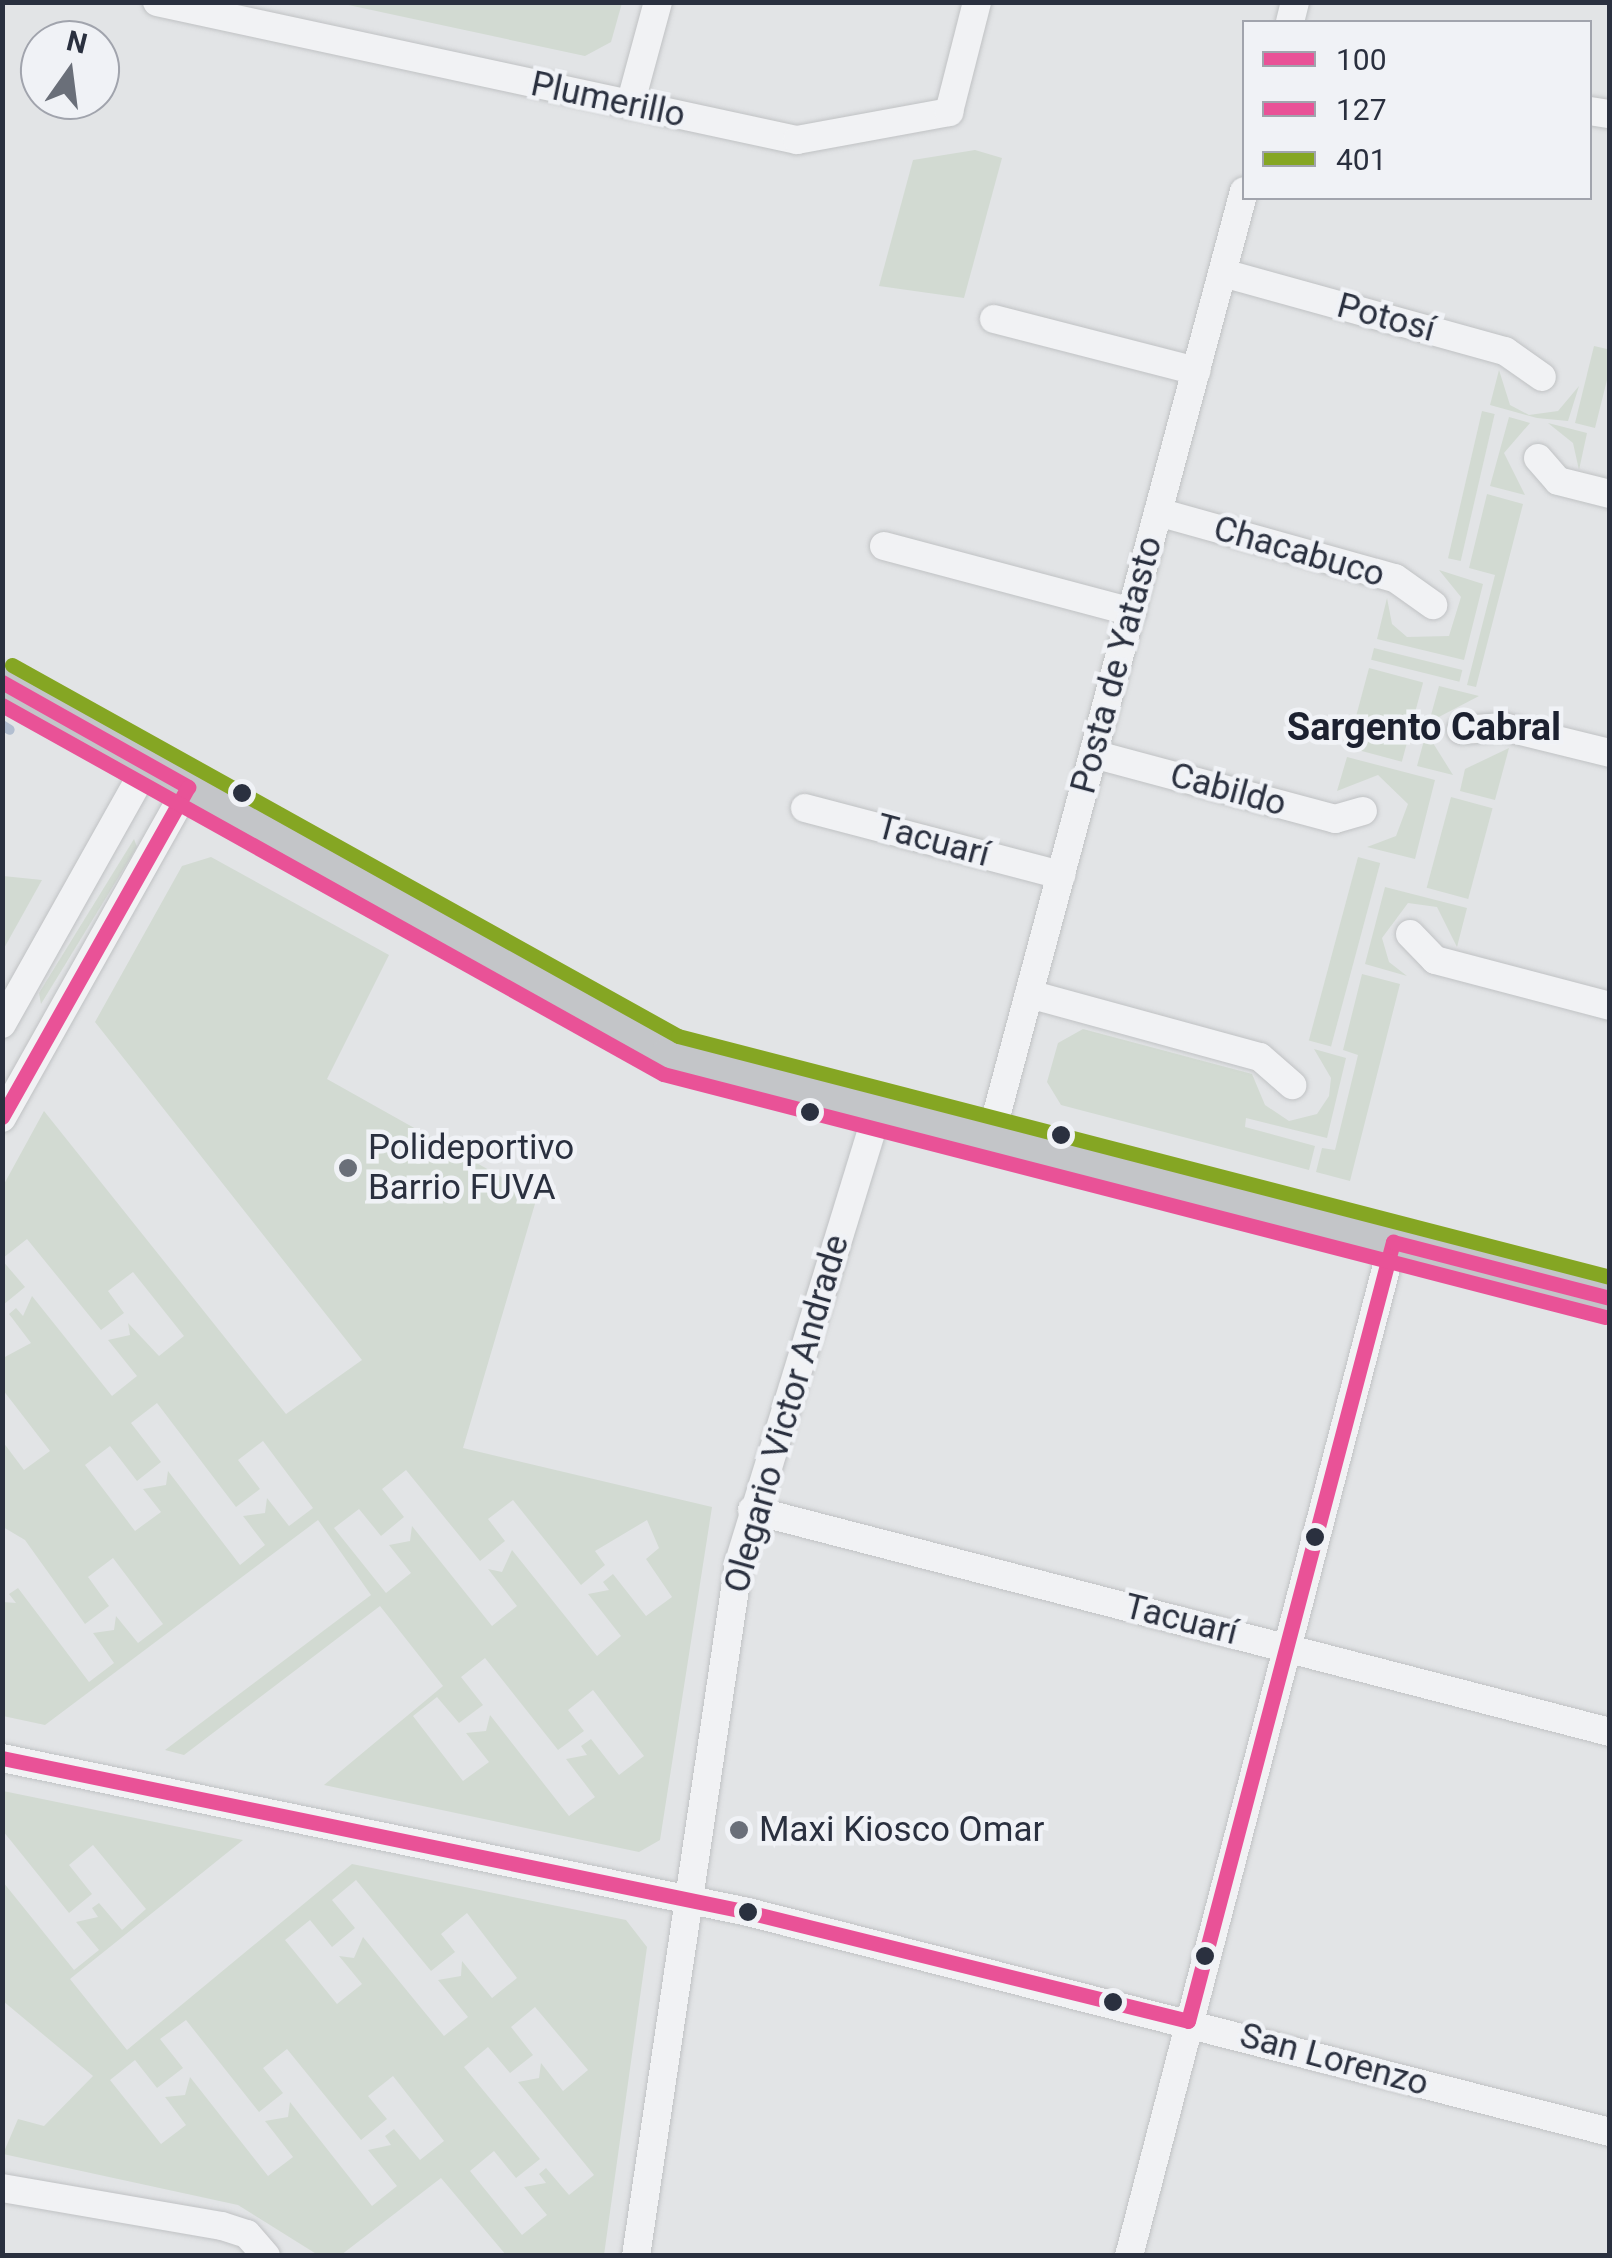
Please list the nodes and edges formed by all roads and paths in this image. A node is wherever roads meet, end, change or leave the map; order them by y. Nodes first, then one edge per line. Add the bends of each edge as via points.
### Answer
1 (157, 2) edge
2 (658, 2) edge
3 (977, 2) edge
4 (630, 106) junction
5 (1242, 198) edge
6 (1222, 273) junction
7 (994, 319) dead end
8 (1196, 371) junction
9 (1542, 378) dead end
10 (1538, 458) dead end
11 (1610, 494) edge
12 (1158, 512) junction
13 (884, 546) dead end
14 (1433, 604) dead end
15 (1132, 612) junction
16 (2, 682) edge
17 (1461, 730) dead end
18 (1093, 754) junction
19 (1610, 754) edge
20 (148, 764) junction
21 (188, 787) junction
22 (804, 808) dead end
23 (1363, 811) dead end
24 (1061, 875) junction
25 (1410, 934) dead end
26 (1029, 994) junction
27 (1610, 1006) edge
28 (7, 1017) edge
29 (51, 1030) junction
30 (1292, 1085) dead end
31 (878, 1111) junction
32 (2, 1118) edge
33 (990, 1139) junction
34 (1393, 1242) junction
35 (1610, 1298) edge
36 (752, 1510) junction
37 (1288, 1648) junction
38 (1610, 1732) edge
39 (2, 1758) edge
40 (688, 1900) junction
41 (1188, 2021) junction
42 (1610, 2132) edge
43 (2, 2188) edge
44 (264, 2252) edge
45 (636, 2256) edge
46 (1128, 2256) edge

1 - 4 street, Plumerillo
2 - 4 street
3 - 4 street, Plumerillo via 949,112 930,120 797,140
5 - 6 street, Posta de Yatasto
6 - 8 street, Posta de Yatasto
6 - 9 street, Potosí via 1505,351
7 - 8 street
8 - 12 street, Posta de Yatasto
10 - 11 street via 1558,481
12 - 14 street, Chacabuco via 1395,578
12 - 15 street, Posta de Yatasto
13 - 15 street
15 - 18 street, Posta de Yatasto
16 - 20 main road
17 - 19 street via 1504,727
18 - 23 street, Cabildo via 1335,818
18 - 24 street, Posta de Yatasto
20 - 21 main road
20 - 28 street
21 - 29 street
21 - 31 main road via 646,1046
22 - 24 street, Tacuarí
24 - 26 street, Posta de Yatasto
25 - 27 street via 1435,960
26 - 30 street via 1260,1057
26 - 33 street, Posta de Yatasto
28 - 29 street
29 - 32 street
31 - 33 main road
31 - 36 street, Olegario Victor Andrade
33 - 34 main road
34 - 35 main road
34 - 37 street
36 - 37 street, Tacuarí
36 - 40 street, Olegario Victor Andrade
37 - 38 street, Tacuarí
37 - 41 street
39 - 40 street, San Lorenzo
40 - 41 street, San Lorenzo
40 - 45 street, Olegario Victor Andrade
41 - 42 street, San Lorenzo
41 - 46 street
43 - 44 street via 222,2226

